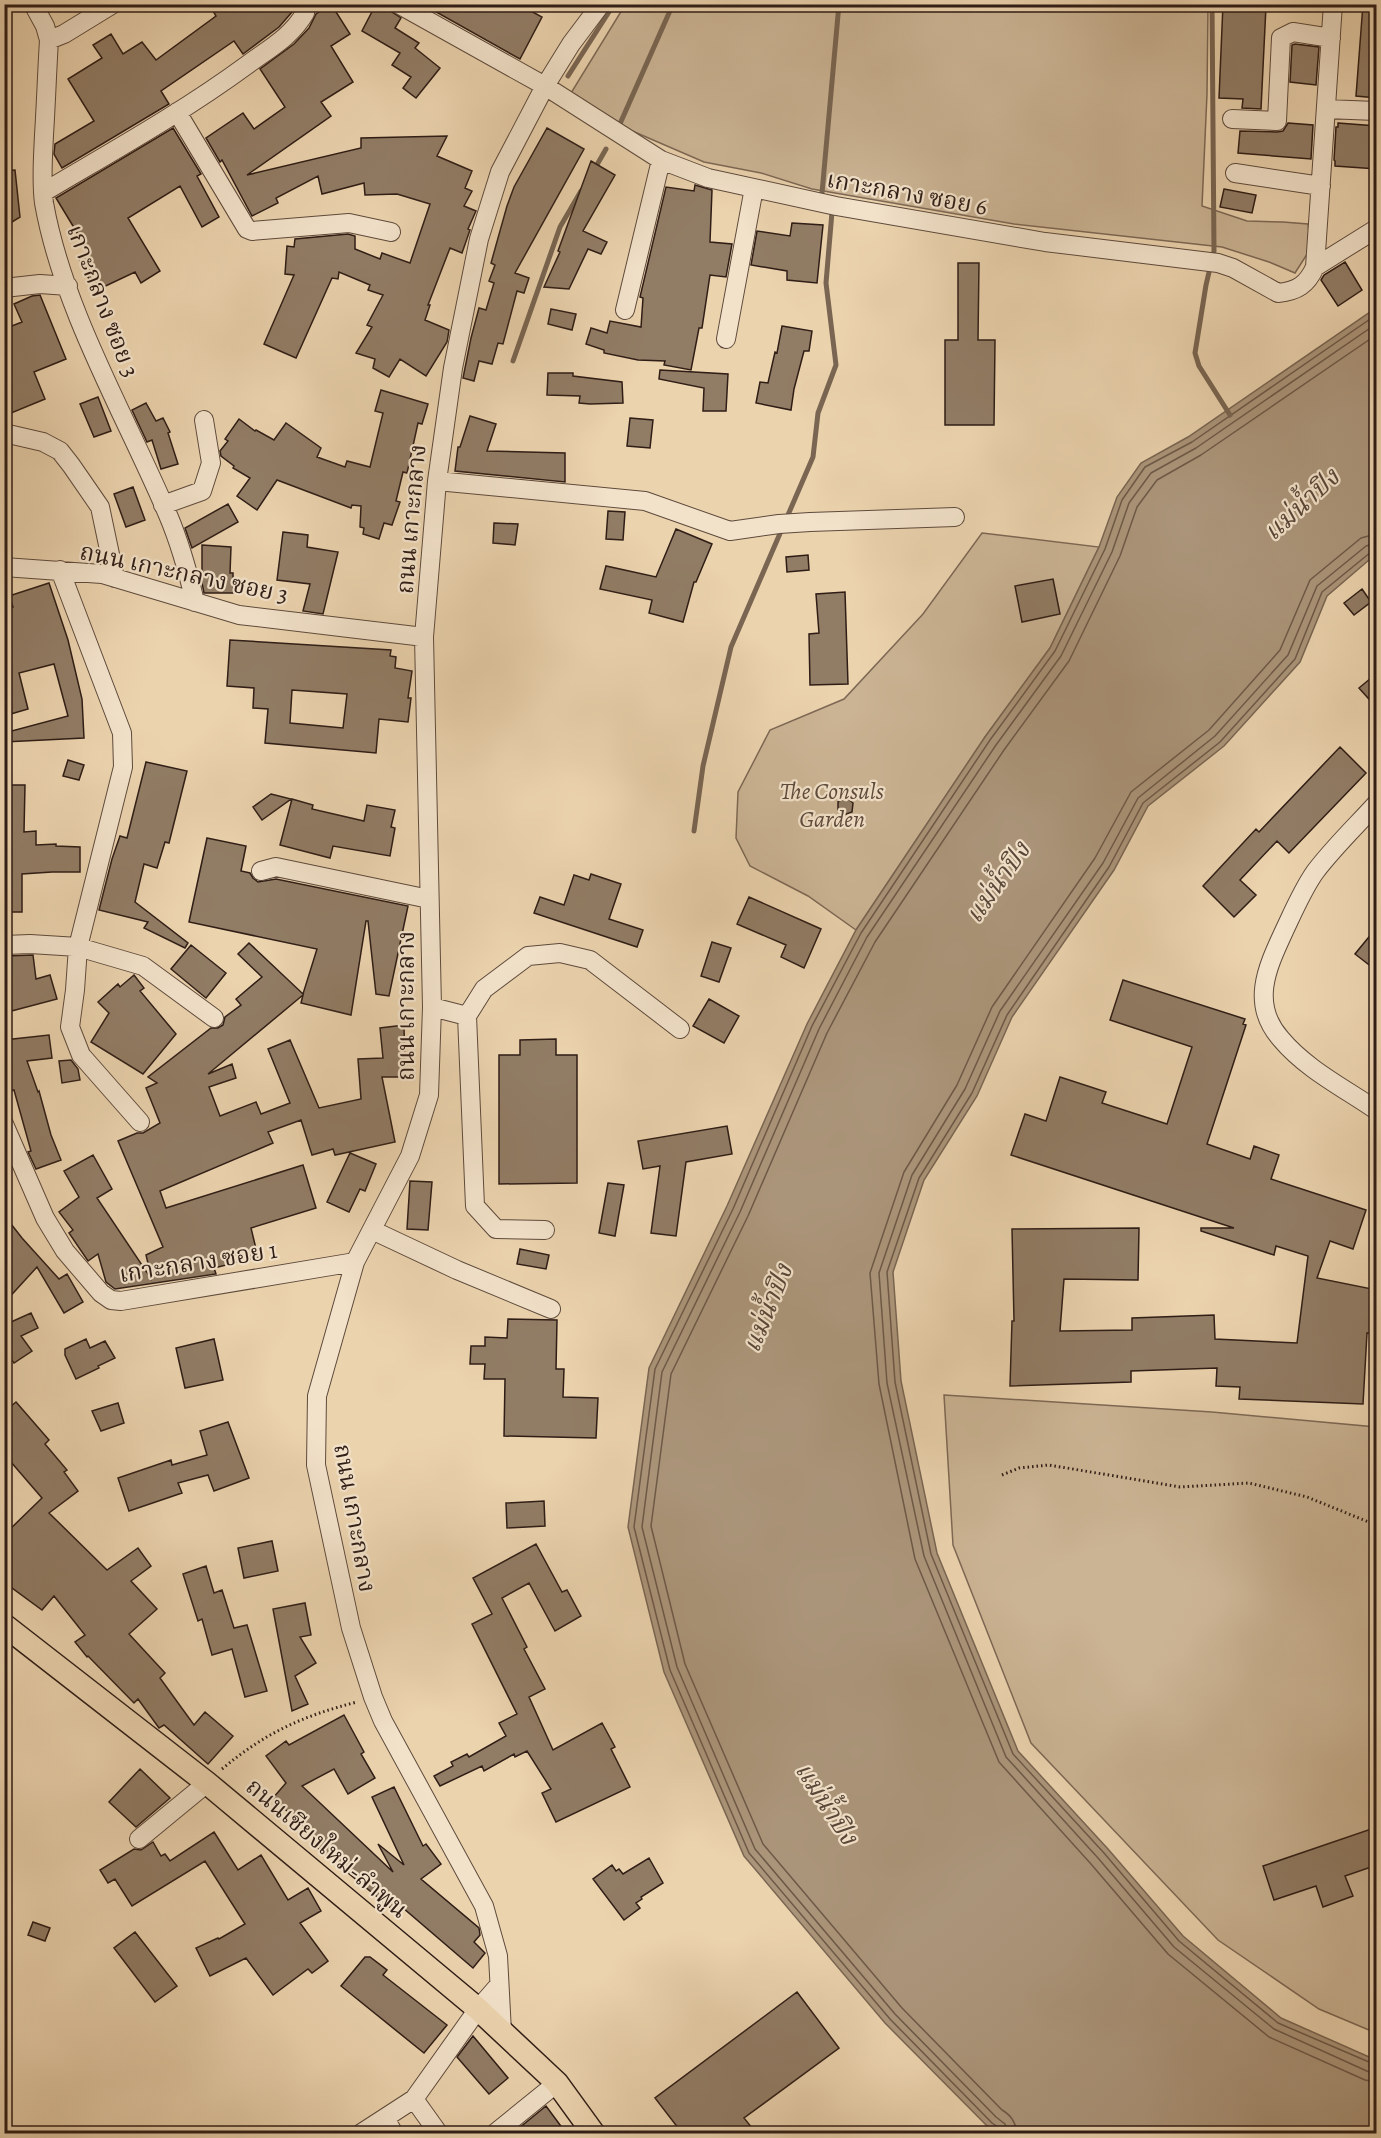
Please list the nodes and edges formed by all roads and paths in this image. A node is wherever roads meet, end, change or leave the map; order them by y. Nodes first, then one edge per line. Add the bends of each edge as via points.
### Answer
1 (33, 4) edge
2 (113, 4) edge
3 (300, 4) edge
4 (398, 4) edge
5 (601, 4) edge
6 (1333, 4) edge
7 (1331, 38) junction
8 (49, 40) junction
9 (545, 86) junction
10 (1326, 109) junction
11 (1377, 111) edge
12 (177, 112) junction
13 (1232, 119) dead end
14 (661, 160) junction
15 (1235, 173) dead end
16 (1321, 186) junction
17 (754, 188) junction
18 (44, 192) junction
19 (1377, 229) edge
20 (390, 232) dead end
21 (1315, 267) junction
22 (68, 286) junction
23 (4, 288) edge
24 (625, 310) dead end
25 (726, 339) dead end
26 (204, 420) dead end
27 (4, 433) edge
28 (437, 481) junction
29 (164, 505) junction
30 (955, 517) dead end
31 (4, 567) edge
32 (60, 570) junction
33 (115, 578) junction
34 (195, 602) junction
35 (424, 637) junction
36 (1377, 804) edge
37 (261, 871) dead end
38 (429, 899) junction
39 (4, 945) edge
40 (78, 947) junction
41 (432, 1007) junction
42 (468, 1016) junction
43 (214, 1018) dead end
44 (680, 1029) dead end
45 (1377, 1110) edge
46 (140, 1122) dead end
47 (4, 1124) edge
48 (372, 1230) junction
49 (545, 1230) dead end
50 (355, 1262) junction
51 (551, 1309) dead end
52 (1002, 1475) dead end
53 (1377, 1525) edge
54 (4, 1625) edge
55 (373, 1697) junction
56 (207, 1783) junction
57 (139, 1839) dead end
58 (499, 1985) junction
59 (478, 2009) junction
60 (502, 2032) junction
61 (557, 2083) junction
62 (414, 2099) junction
63 (390, 2126) edge
64 (360, 2133) edge
65 (438, 2133) edge
66 (494, 2133) edge
67 (594, 2133) edge

1 - 8 street, เกาะกลาง ซอย 3
2 - 8 street
3 - 12 street via 305,13 293,32
4 - 9 street, เกาะกลาง ซอย 6
5 - 9 street, ถนน เกาะกลาง
6 - 7 street
7 - 10 street
7 - 13 street via 1293,32 1281,38 1277,121
8 - 18 street, เกาะกลาง ซอย 3
9 - 14 street, เกาะกลาง ซอย 6
9 - 28 street, ถนน เกาะกลาง via 500,172 479,239 453,368
10 - 11 street
10 - 16 street
12 - 18 street
12 - 20 street via 247,229 349,223
14 - 17 street, เกาะกลาง ซอย 6 via 708,178
14 - 24 street
15 - 16 street
16 - 21 street
17 - 21 street, เกาะกลาง ซอย 6 via 1045,242 1218,263 1278,293 1301,288
17 - 25 street
18 - 22 street, เกาะกลาง ซอย 3 via 53,244
19 - 21 street
22 - 23 street
22 - 29 street, เกาะกลาง ซอย 3 via 124,422
26 - 29 street via 211,464 202,491
27 - 33 street via 43,442 60,451 71,465 100,507
28 - 30 street via 645,501 730,531 784,524
28 - 35 street, ถนน เกาะกลาง
29 - 34 street, เกาะกลาง ซอย 3
31 - 32 street, ถนน เกาะกลาง ซอย 3
32 - 33 street, ถนน เกาะกลาง ซอย 3
32 - 40 street via 122,733 123,767
33 - 34 street, ถนน เกาะกลาง ซอย 3
34 - 35 street, ถนน เกาะกลาง ซอย 3 via 239,615
35 - 38 street, ถนน เกาะกลาง
36 - 45 street via 1315,872 1267,968 1263,992 1265,1015 1279,1038 1303,1061
37 - 38 street via 276,867
38 - 41 street, ถนน เกาะกลาง
39 - 40 street
40 - 43 street via 143,966
40 - 46 street via 70,1027 81,1055
41 - 42 street
41 - 48 street, ถนน เกาะกลาง via 425,1110 410,1156
42 - 44 street via 484,989 528,956 560,953 590,960
42 - 49 street via 475,1206 496,1229
47 - 50 street, เกาะกลาง ซอย 1 via 45,1218 65,1251 111,1300
48 - 50 street, ถนน เกาะกลาง
48 - 51 street
50 - 55 street, ถนน เกาะกลาง via 317,1396 316,1465 351,1628
52 - 53 path via 1019,1468 1050,1465 1180,1487 1249,1483 1307,1497
54 - 56 main road, ถนนเชียงใหม่-ลำพูน
55 - 56 path via 284,1726 246,1750
55 - 58 street, ถนน เกาะกลาง via 484,1906 498,1956
56 - 57 street
56 - 59 main road, ถนนเชียงใหม่-ลำพูน
58 - 59 street
58 - 60 street, ถนน เกาะกลาง
59 - 60 main road, ถนนเชียงใหม่-ลำพูน
59 - 62 street
60 - 61 main road, ถนนเชียงใหม่-ลำพูน
61 - 66 street
61 - 67 main road, ถนนเชียงใหม่-ลำพูน
62 - 63 street
62 - 65 street
63 - 64 street

